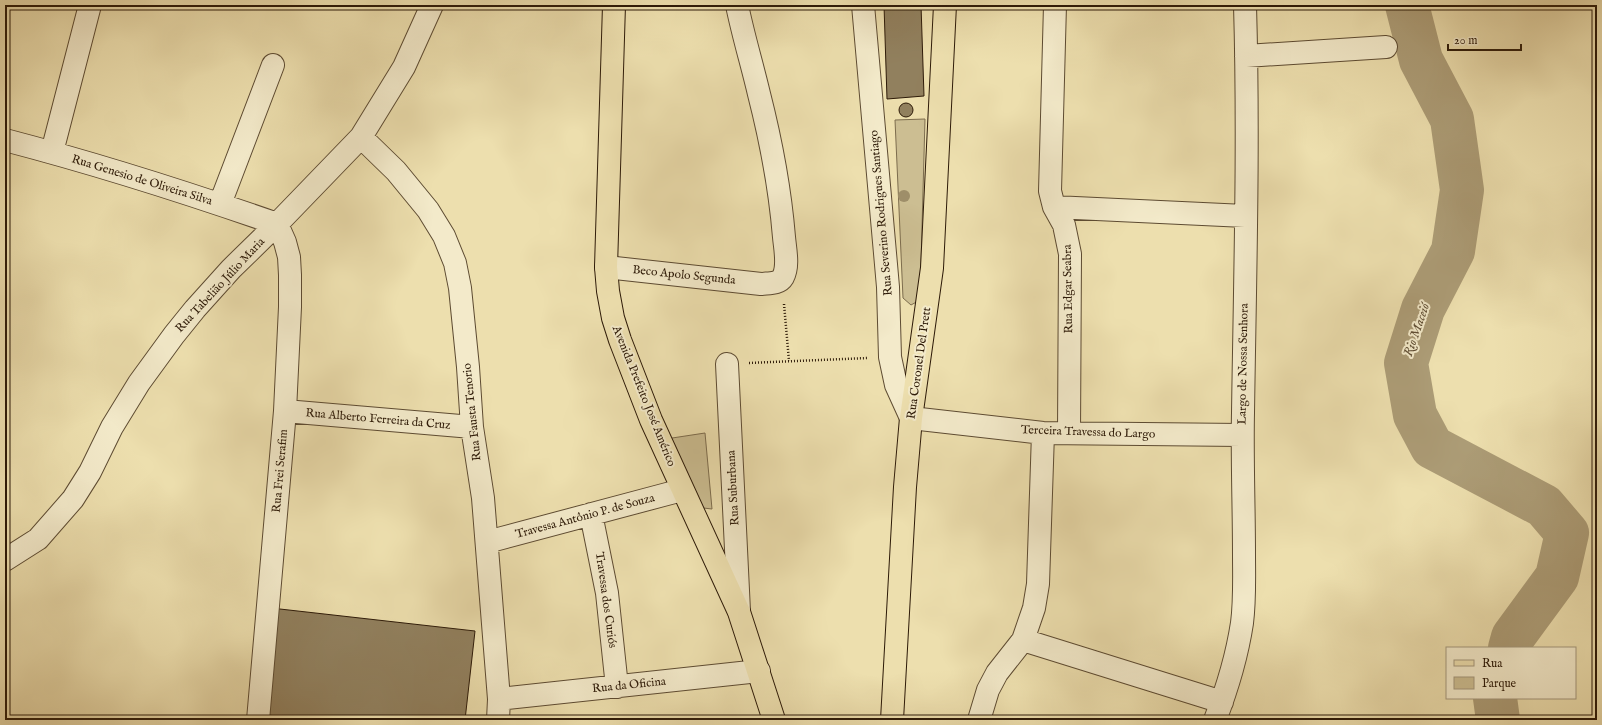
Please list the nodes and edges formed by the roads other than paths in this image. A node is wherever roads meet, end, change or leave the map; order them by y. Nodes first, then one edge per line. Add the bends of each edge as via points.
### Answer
1 (90, 5) edge
2 (432, 5) edge
3 (614, 5) edge
4 (737, 5) edge
5 (863, 5) edge
6 (945, 5) edge
7 (1055, 5) edge
8 (1245, 5) edge
9 (1386, 47) dead end
10 (1246, 56) junction
11 (273, 65) dead end
12 (361, 137) junction
13 (5, 140) edge
14 (52, 152) junction
15 (220, 204) junction
16 (1054, 207) junction
17 (1246, 216) junction
18 (277, 224) junction
19 (606, 267) junction
20 (727, 364) road end
21 (285, 411) junction
22 (911, 418) junction
23 (472, 427) junction
24 (1043, 433) junction
25 (1069, 433) junction
26 (1242, 435) junction
27 (682, 490) junction
28 (591, 514) junction
29 (487, 542) junction
30 (5, 560) edge
31 (739, 612) junction
32 (1023, 640) junction
33 (759, 671) junction
34 (617, 687) junction
35 (499, 699) junction
36 (1218, 711) edge
37 (258, 720) edge
38 (498, 720) edge
39 (774, 720) edge
40 (892, 720) edge
41 (979, 720) edge

1 - 14 street
2 - 12 street, Rua Tabelião Júlio Maria via 404,67
3 - 19 main road, Avenida Prefeito José Américo
4 - 19 street, Beco Apolo Segunda via 773,154 785,252 785,272 782,278 774,283 761,284
5 - 22 street, Rua Severino Rodrigues Santiago via 888,287 890,357 896,385
6 - 22 main road, Rua Coronel Del Prett via 932,268
7 - 16 street, Rua Edgar Seabra via 1050,179
8 - 10 street, Largo de Nossa Senhora
9 - 10 street
10 - 17 street, Largo de Nossa Senhora
11 - 15 street
12 - 18 street, Rua Tabelião Júlio Maria
12 - 23 street, Rua Fausta Tenorio via 396,171 428,210 444,236 455,263 462,304
13 - 14 street, Rua Genesio de Oliveira Silva
14 - 15 street, Rua Genesio de Oliveira Silva
15 - 18 street, Rua Genesio de Oliveira Silva
16 - 17 street
16 - 25 street, Rua Edgar Seabra via 1064,225 1070,254
17 - 26 street, Largo de Nossa Senhora
18 - 21 street, Rua Frei Serafim via 289,257 290,275
18 - 30 street, Rua Tabelião Júlio Maria via 231,270 174,335 139,383 73,499 38,539
19 - 27 main road, Avenida Prefeito José Américo via 613,318 620,340 650,420
20 - 31 street, Rua Suburbana
21 - 23 street, Rua Alberto Ferreira da Cruz
21 - 37 street, Rua Frei Serafim
22 - 24 street, Terceira Travessa do Largo
22 - 40 main road, Rua Coronel Del Prett
23 - 29 street, Rua Fausta Tenorio
24 - 25 street, Terceira Travessa do Largo
24 - 32 street via 1038,584 1034,608
25 - 26 street, Terceira Travessa do Largo
26 - 36 street, Largo de Nossa Senhora via 1242,622
27 - 28 street, Travessa Antônio P. de Souza
27 - 31 main road, Avenida Prefeito José Américo
28 - 29 street, Travessa Antônio P. de Souza
28 - 34 street, Travessa dos Curiós via 607,593
29 - 35 street, Rua Fausta Tenorio
31 - 33 main road, Avenida Prefeito José Américo
32 - 36 street
32 - 41 street via 997,673 988,690
33 - 34 street, Rua da Oficina
33 - 39 main road, Avenida Prefeito José Américo
34 - 35 street, Rua da Oficina
35 - 38 street, Rua Fausta Tenorio

